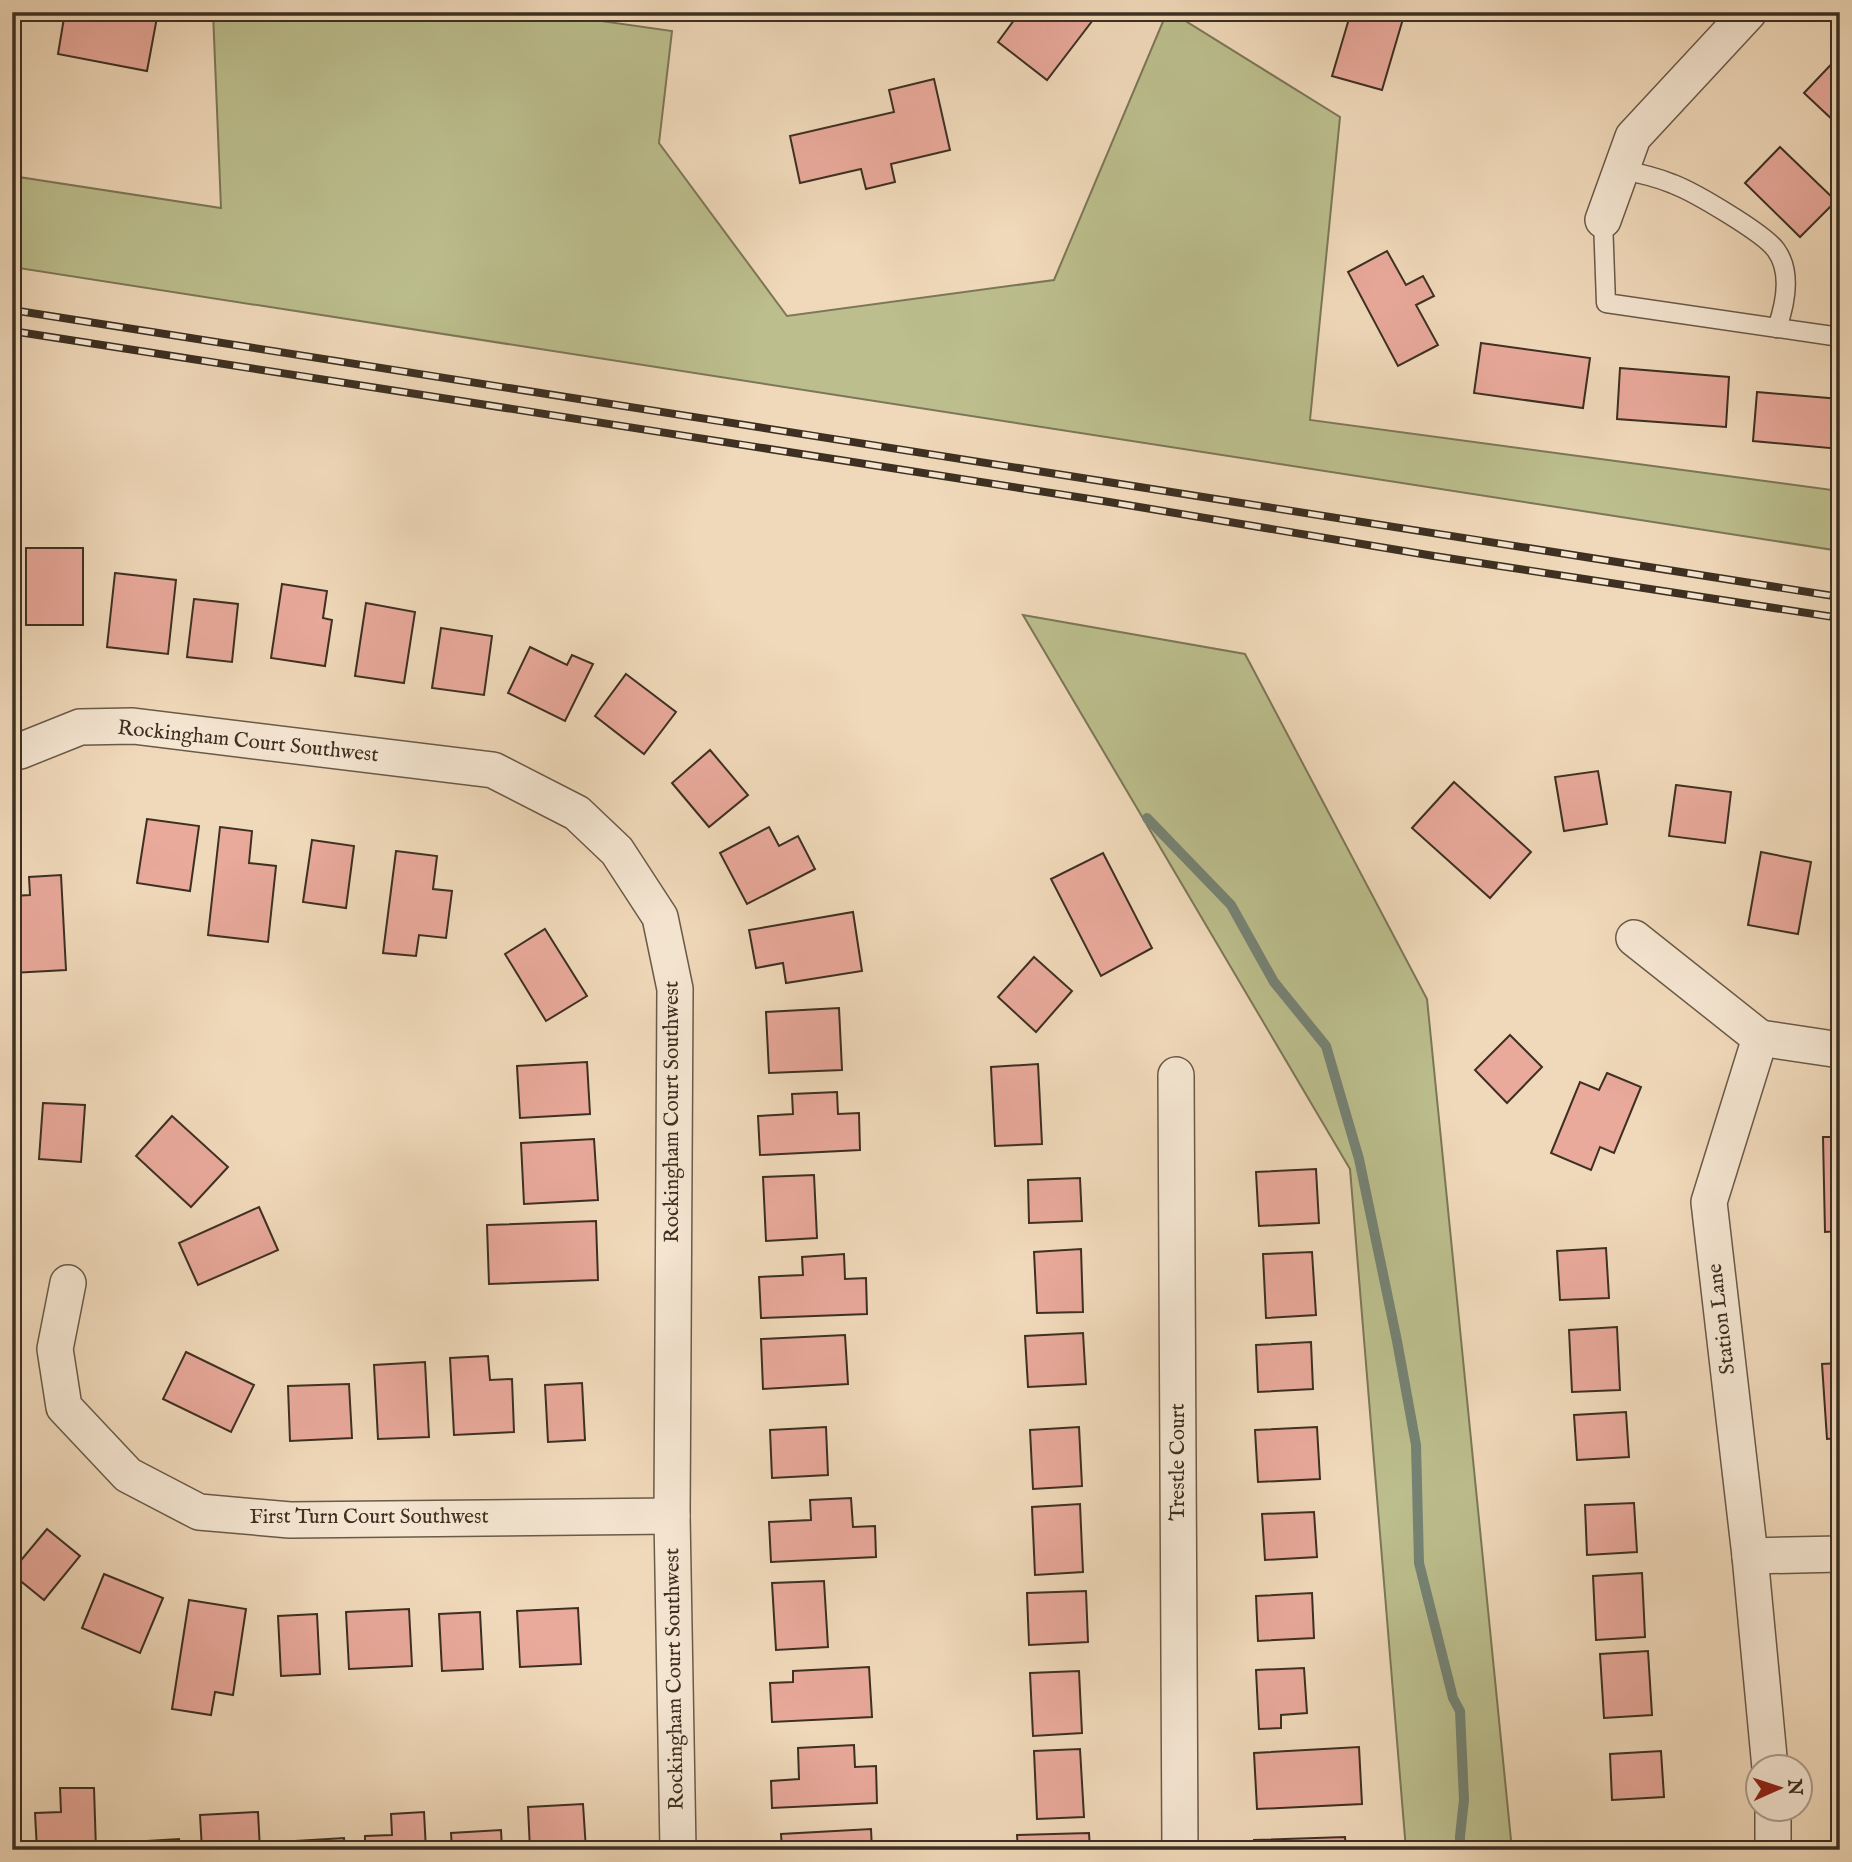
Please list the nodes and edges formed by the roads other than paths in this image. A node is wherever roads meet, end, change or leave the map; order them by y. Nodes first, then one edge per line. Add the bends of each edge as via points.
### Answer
1 (1749, 12) edge
2 (1621, 170) junction
3 (1603, 220) joint
4 (1777, 328) junction
5 (1840, 337) edge
6 (20, 751) dead end
7 (1634, 938) dead end
8 (1760, 1038) junction
9 (1840, 1050) edge
10 (1176, 1074) dead end
11 (68, 1283) dead end
12 (672, 1516) junction
13 (1840, 1554) edge
14 (1750, 1556) junction
15 (1769, 1754) edge
16 (1773, 1824) edge
17 (678, 1850) edge
18 (1180, 1850) edge
19 (1773, 1850) edge

1 - 2 street via 1633,137
2 - 3 street
2 - 4 lane via 1676,185 1748,227 1776,250 1786,290
3 - 4 lane via 1606,303
4 - 5 lane
6 - 12 street, Rockingham Court Southwest via 80,727 133,726 493,770 577,813 617,851 660,917 675,989
7 - 8 street
8 - 9 street
8 - 14 street, Station Lane via 1709,1202
10 - 18 street, Trestle Court
11 - 12 street, First Turn Court Southwest via 55,1349 64,1407 128,1475 200,1513 290,1520
12 - 17 street, Rockingham Court Southwest
13 - 14 street
14 - 15 street, Station Lane
16 - 19 street

